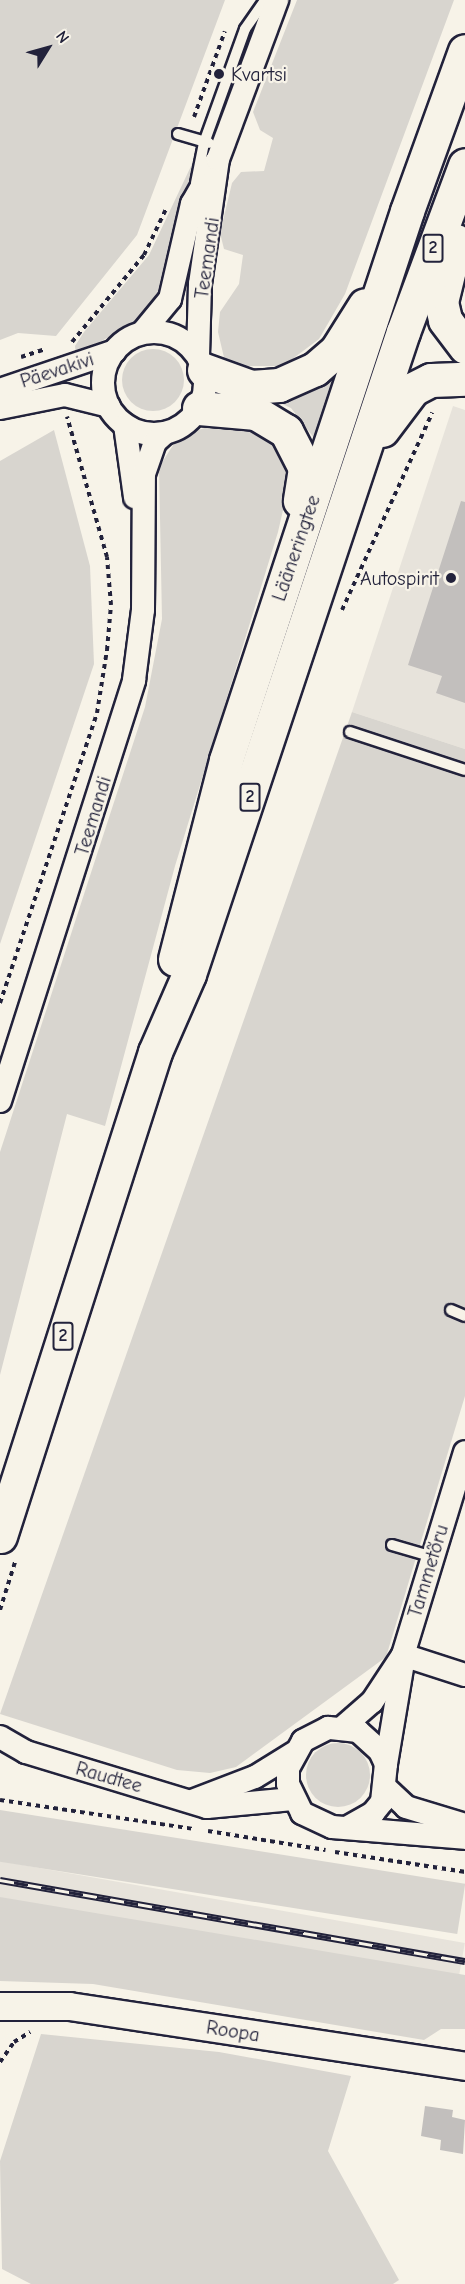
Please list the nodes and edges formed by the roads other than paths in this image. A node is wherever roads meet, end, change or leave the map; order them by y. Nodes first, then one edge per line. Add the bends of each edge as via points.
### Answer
1 (265, 0) edge
2 (277, 0) edge
3 (465, 51) edge
4 (178, 134) dead end
5 (215, 149) junction
6 (465, 165) edge
7 (465, 207) edge
8 (407, 211) junction
9 (142, 333) junction
10 (465, 347) edge
11 (115, 351) junction
12 (201, 363) junction
13 (465, 379) edge
14 (0, 390) edge
15 (109, 406) junction
16 (0, 408) edge
17 (199, 408) junction
18 (124, 424) junction
19 (165, 433) junction
20 (142, 522) junction
21 (337, 540) junction
22 (292, 559) junction
23 (350, 732) dead end
24 (465, 770) edge
25 (154, 1052) junction
26 (0, 1101) edge
27 (451, 1311) dead end
28 (465, 1316) edge
29 (465, 1452) edge
30 (0, 1536) edge
31 (392, 1545) dead end
32 (433, 1557) junction
33 (403, 1655) junction
34 (465, 1675) edge
35 (343, 1727) junction
36 (0, 1737) edge
37 (26, 1752) junction
38 (0, 1753) edge
39 (294, 1753) junction
40 (386, 1764) junction
41 (387, 1789) junction
42 (293, 1799) junction
43 (192, 1801) junction
44 (465, 1825) edge
45 (348, 1827) junction
46 (465, 1838) edge
47 (0, 2006) edge
48 (465, 2067) edge

1 - 5 lane via 245,29
2 - 5 street, Teemandi
3 - 8 highway, Lääneringtee / 2
4 - 5 lane
5 - 9 street, Teemandi via 192,204 170,298
5 - 12 street, Teemandi via 200,284
6 - 21 highway, Lääneringtee / 2 via 403,332
7 - 10 highway via 441,302 445,320
8 - 12 highway via 356,322 336,351 315,369 279,385 251,387
8 - 22 highway, Lääneringtee / 2
9 - 11 street, Teemandi
9 - 12 street via 174,336
11 - 14 street, Päevakivi
11 - 15 street via 103,382
12 - 17 street, Teemandi
13 - 21 highway via 431,380 399,402 386,420
15 - 16 street, Päevakivi via 65,395
15 - 18 street, Teemandi
17 - 19 street, Teemandi via 184,424
17 - 22 highway via 242,410 270,418 300,452 305,468
18 - 19 street via 137,431
18 - 20 street, Teemandi
19 - 20 street, Teemandi via 147,460
20 - 26 street, Teemandi via 143,610 134,680
21 - 25 highway, Lääneringtee / 2 via 189,974
22 - 25 highway, Lääneringtee / 2 via 199,858
23 - 24 lane
25 - 30 highway, Lääneringtee / 2
27 - 28 lane
29 - 32 street, Tammetõru
31 - 32 lane
32 - 33 street, Tammetõru
33 - 34 street
33 - 35 street, Tammetõru via 372,1702
33 - 40 street, Tammetõru
35 - 39 street via 314,1733
35 - 40 street via 370,1739
36 - 37 street, Raudtee
37 - 38 street, Raudtee
37 - 43 street, Raudtee
39 - 42 street via 288,1784
39 - 43 street via 255,1777
40 - 41 street
41 - 44 street via 406,1807
41 - 45 street via 373,1813
42 - 43 street, Raudtee via 207,1807
42 - 45 street via 316,1823
45 - 46 street
47 - 48 street, Roopa via 69,2006

